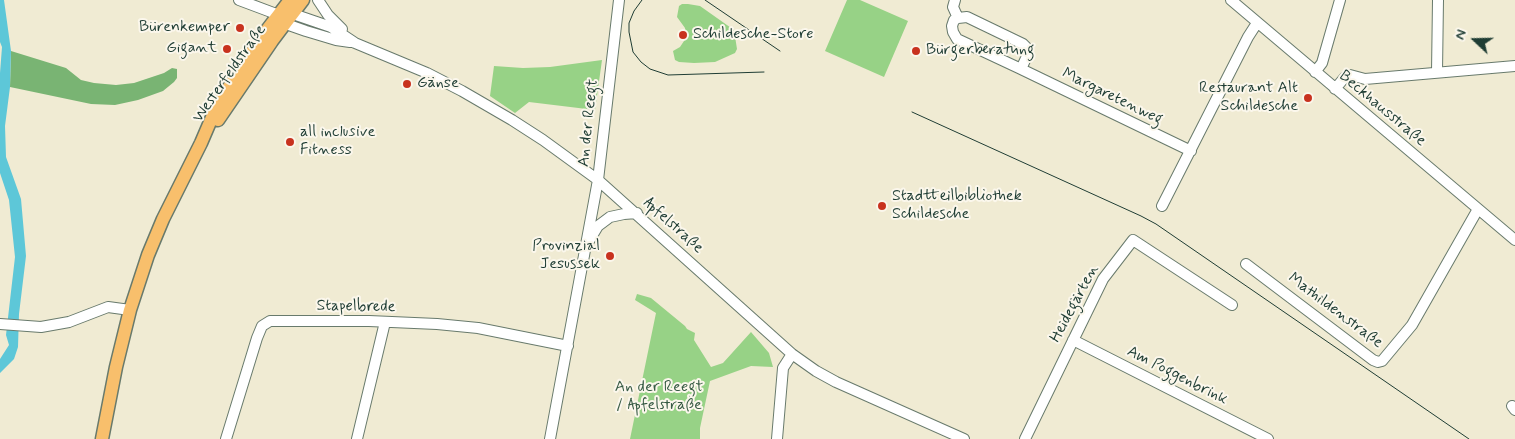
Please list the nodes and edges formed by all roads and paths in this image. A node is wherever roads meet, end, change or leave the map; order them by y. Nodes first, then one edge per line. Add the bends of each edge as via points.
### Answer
1 (239, 0) edge
2 (290, 0) edge
3 (304, 0) edge
4 (318, 0) edge
5 (619, 0) edge
6 (955, 0) edge
7 (1231, 0) edge
8 (1340, 0) edge
9 (1438, 0) edge
10 (286, 17) junction
11 (958, 18) junction
12 (1257, 23) junction
13 (355, 43) junction
14 (1515, 66) edge
15 (1021, 69) junction
16 (1315, 72) junction
17 (1437, 72) junction
18 (1335, 89) junction
19 (1191, 151) junction
20 (598, 180) junction
21 (1162, 206) dead end
22 (1478, 209) junction
23 (637, 214) junction
24 (1515, 240) edge
25 (586, 249) junction
26 (1246, 264) dead end
27 (1232, 305) dead end
28 (130, 310) junction
29 (385, 322) junction
30 (0, 324) edge
31 (1073, 340) junction
32 (568, 346) junction
33 (792, 354) junction
34 (102, 439) edge
35 (226, 439) edge
36 (357, 439) edge
37 (550, 439) edge
38 (777, 439) edge
39 (964, 439) edge
40 (1025, 439) edge
41 (1268, 439) edge

1 - 10 street, Westerfeldstraße
2 - 10 main road, Westerfeldstraße
3 - 10 main road, Westerfeldstraße
4 - 13 street
5 - 20 street, An der Reegt
6 - 11 street, Margaretenweg via 953,7
7 - 12 street, Beckhausstraße
8 - 16 street via 1322,63
9 - 17 street
10 - 13 street, Apfelstraße via 331,27
10 - 28 main road, Westerfeldstraße via 201,143 163,219
11 - 15 street, Margaretenweg via 952,26 957,38
11 - 15 street via 967,17 1023,44 1028,49
12 - 16 street, Beckhausstraße
12 - 19 street
13 - 20 street, Apfelstraße via 427,73 487,105
14 - 17 street
15 - 19 street, Margaretenweg
16 - 18 street, Beckhausstraße
17 - 18 street via 1364,79 1350,75 1345,76
18 - 22 street, Beckhausstraße
19 - 21 street
20 - 23 street, Apfelstraße
20 - 25 street, An der Reegt
22 - 24 street, Beckhausstraße
22 - 26 street, Mathildenstraße via 1412,325 1378,362
23 - 25 street, An der Reegt via 604,220
23 - 33 street, Apfelstraße
25 - 32 street, An der Reegt
27 - 31 street, Heidegärten via 1133,240 1104,279
28 - 30 street via 108,308 69,322 41,327
28 - 34 main road, Westerfeldstraße
29 - 32 street, Stapelbrede via 478,328
29 - 35 street, Stapelbrede via 270,321 262,326
29 - 36 street
31 - 40 street, Heidegärten
31 - 41 street, Am Poggenbrink
32 - 37 street, An der Reegt
33 - 38 street via 783,368
33 - 39 street, Apfelstraße via 836,382

